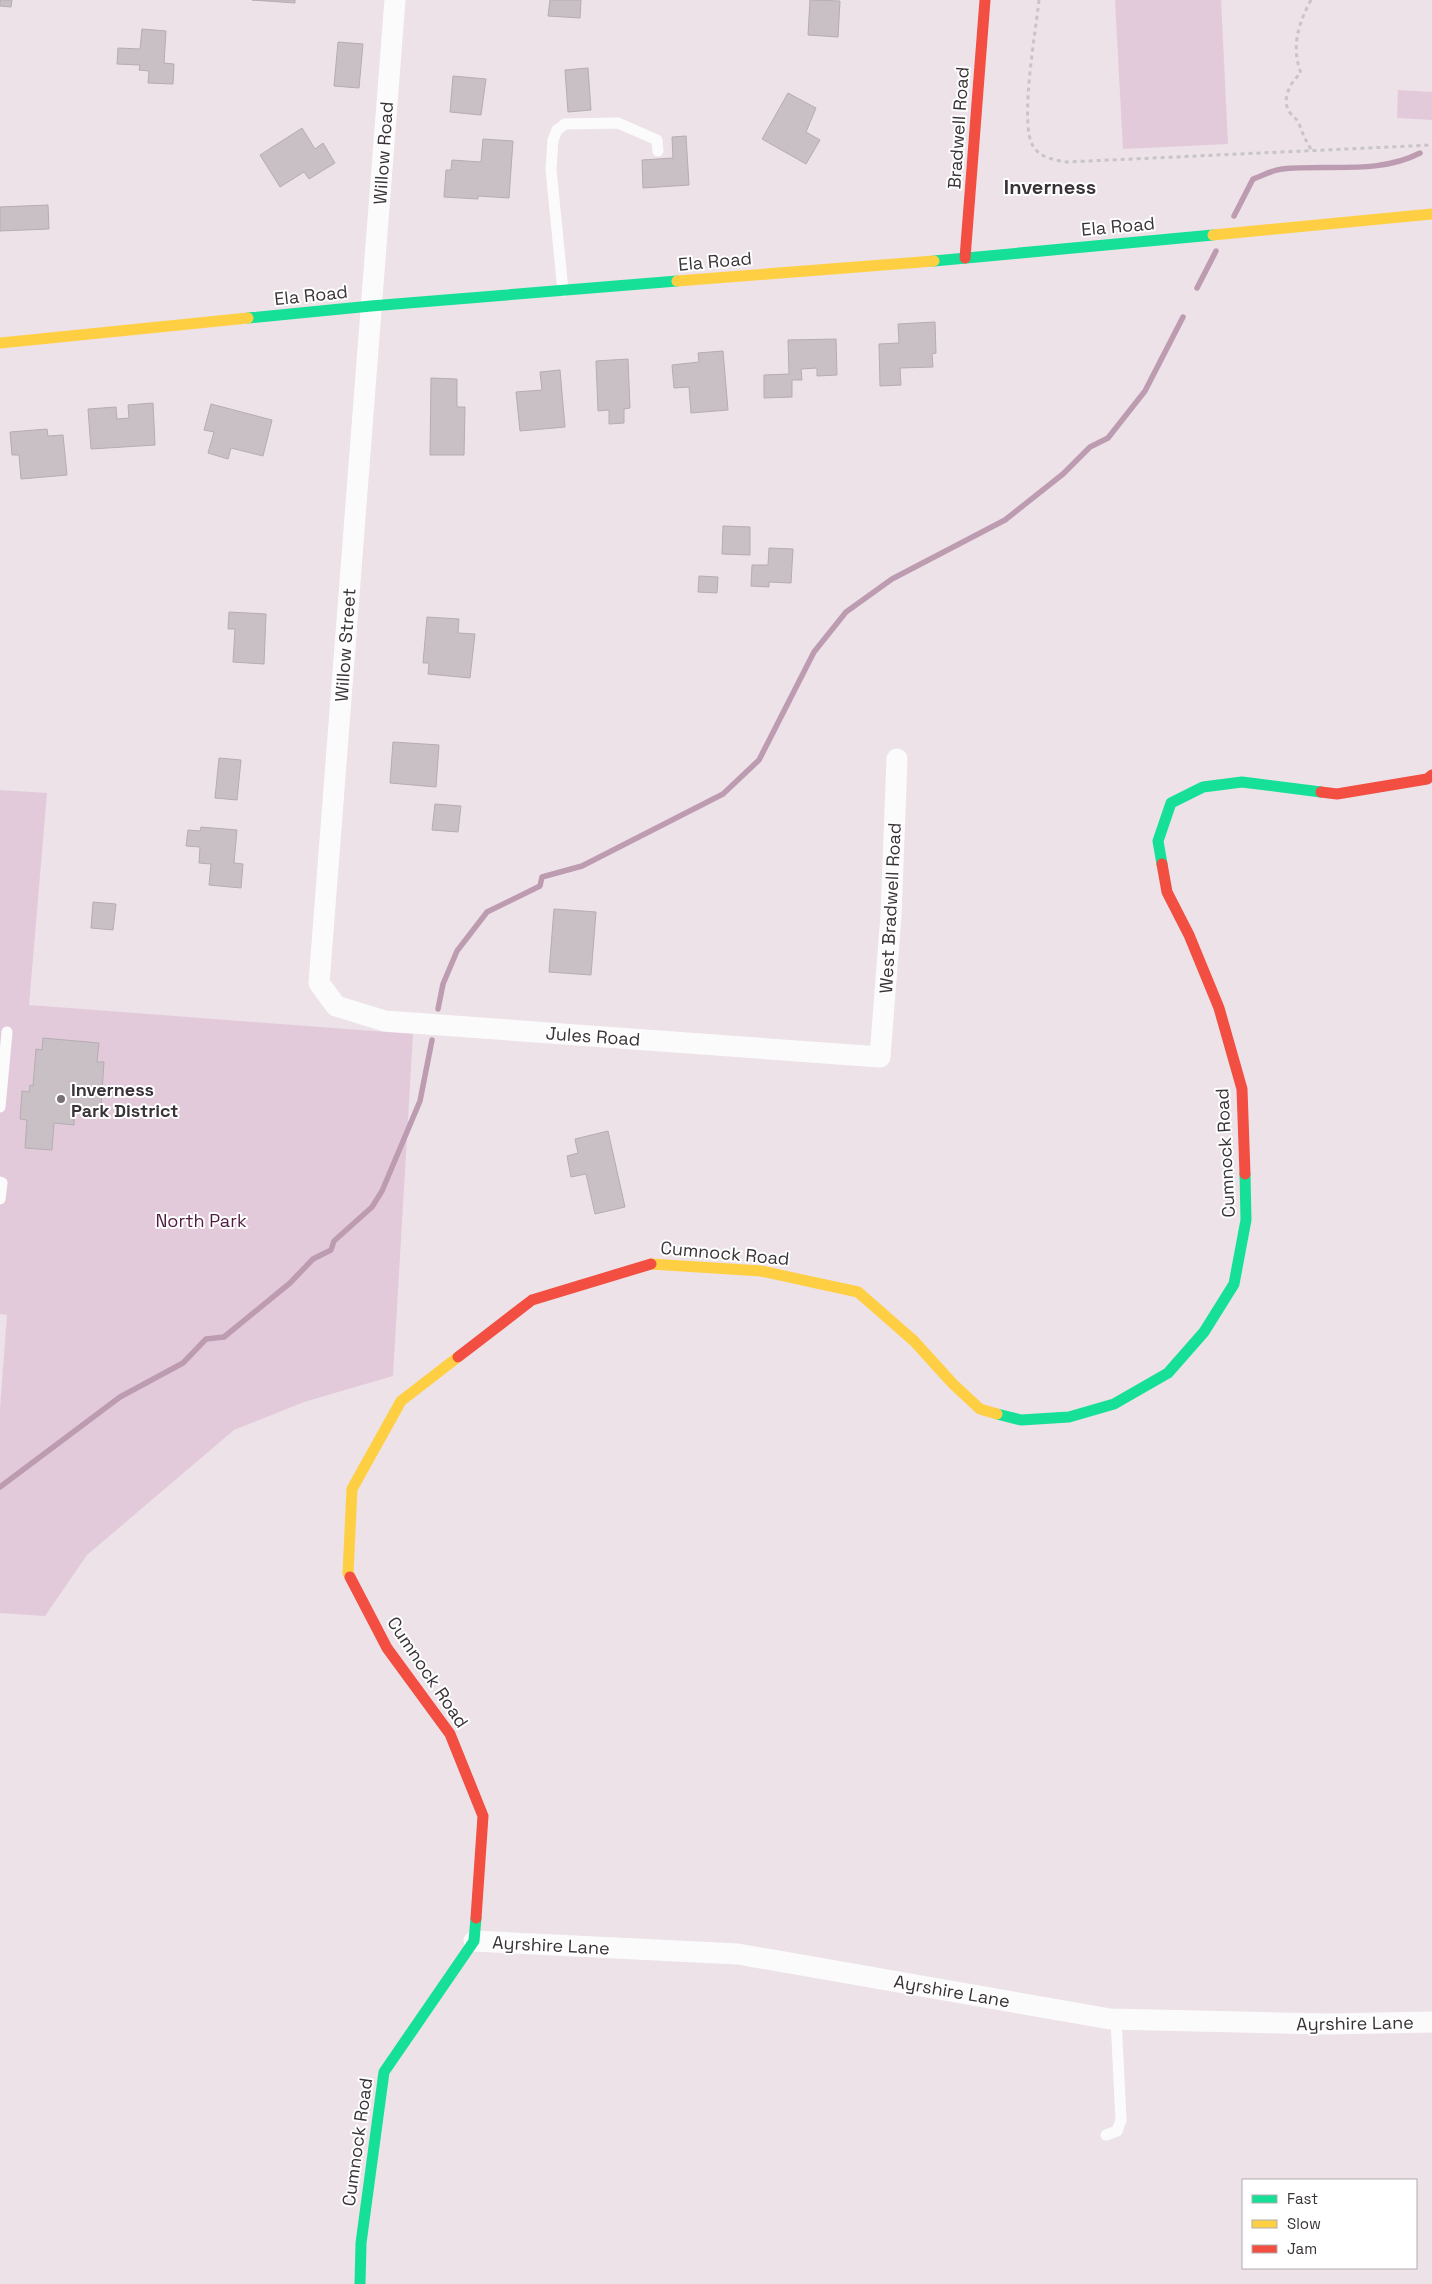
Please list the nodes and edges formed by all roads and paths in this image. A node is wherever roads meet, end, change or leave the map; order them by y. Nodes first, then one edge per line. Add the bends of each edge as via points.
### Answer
1 (395, 0) edge
2 (985, 0) edge
3 (1039, 0) edge
4 (1312, 0) edge
5 (1432, 145) edge
6 (658, 151) dead end
7 (1312, 151) junction
8 (1432, 214) edge
9 (966, 258) junction
10 (563, 291) junction
11 (371, 306) junction
12 (0, 343) edge
13 (897, 759) dead end
14 (1432, 775) edge
15 (319, 983) joint
16 (7, 1032) dead end
17 (880, 1057) joint
18 (0, 1107) edge
19 (0, 1182) edge
20 (0, 1199) edge
21 (474, 1941) junction
22 (1116, 2019) junction
23 (1432, 2022) edge
24 (1106, 2134) dead end
25 (360, 2284) edge

1 - 11 street, Willow Road
2 - 9 street, Bradwell Road
3 - 7 path via 1028,130 1033,146 1043,155 1068,162
4 - 7 path via 1296,39 1295,51 1301,73 1293,79 1287,98 1291,114 1298,121
5 - 7 path
6 - 10 lane via 656,140 618,123 565,124 556,130 550,169
8 - 9 street, Ela Road
9 - 10 street, Ela Road
10 - 11 street, Ela Road
11 - 12 street, Ela Road
11 - 15 street, Willow Street
13 - 17 street, West Bradwell Road via 891,915
14 - 21 street, Cumnock Road via 1427,780 1337,794 1242,782 1203,787 1171,803 1158,841 1167,892 1219,1008 1242,1089 1246,1220 1234,1284 1204,1332 1168,1373 1114,1404 1069,1417 1021,1420 980,1409 914,1341 858,1292 760,1271 650,1264 532,1300 401,1401 352,1489 348,1573 387,1648 450,1734 483,1816
15 - 17 street, Jules Road via 336,1006 385,1021
16 - 18 lane
19 - 20 lane
21 - 22 street, Ayrshire Lane via 738,1954
21 - 25 street, Cumnock Road via 384,2072 360,2242
22 - 23 street, Ayrshire Lane via 1326,2024
22 - 24 lane via 1121,2120 1117,2131

